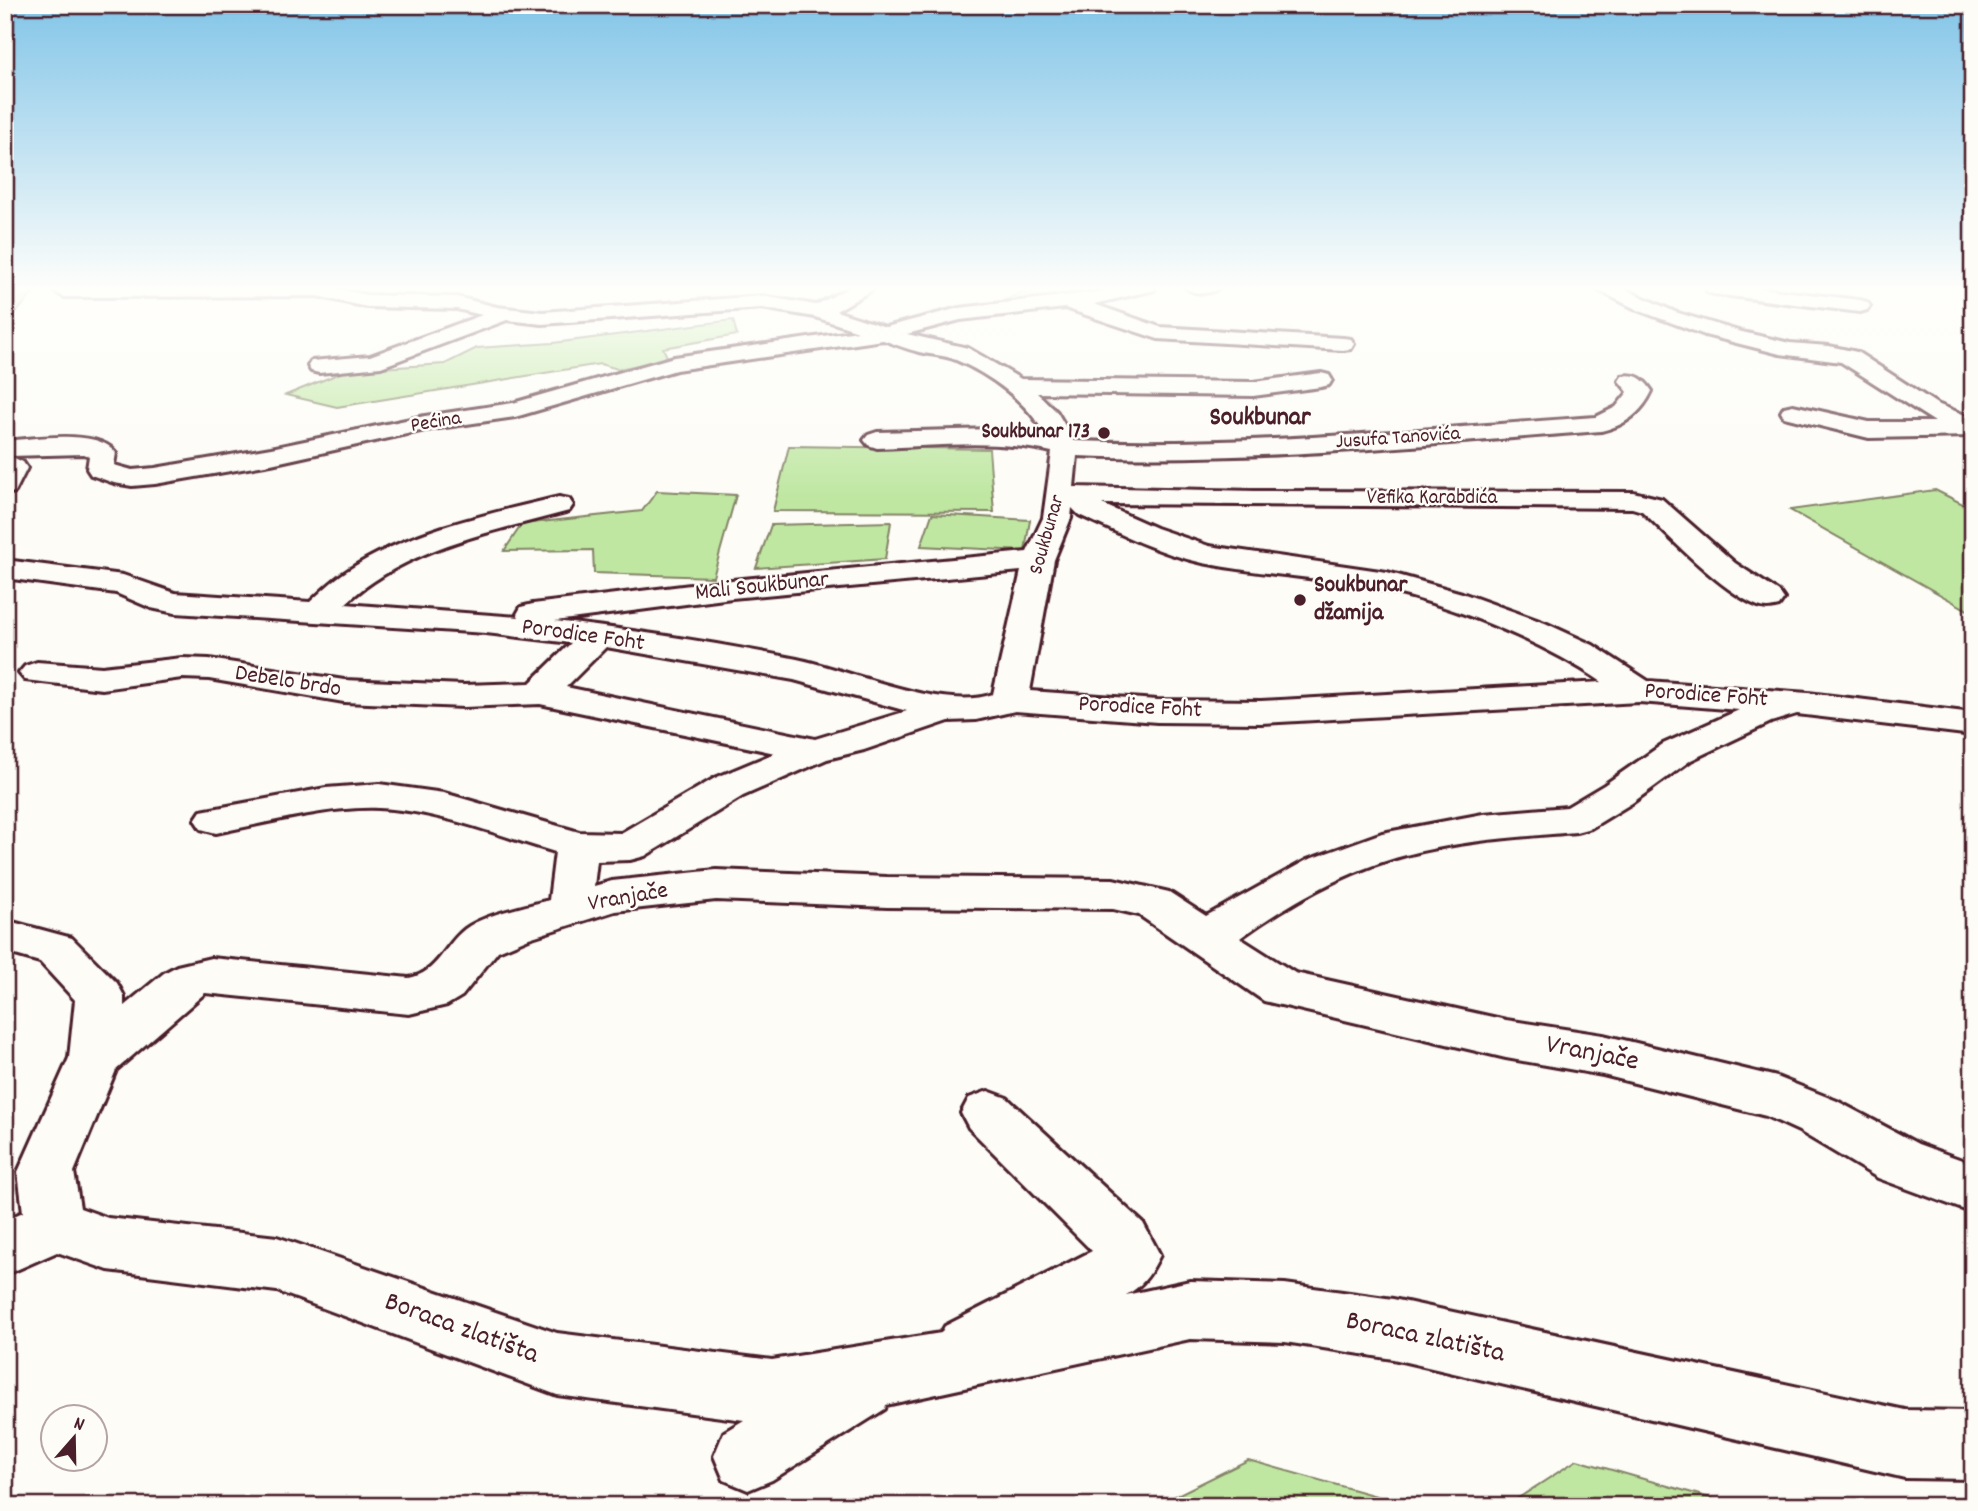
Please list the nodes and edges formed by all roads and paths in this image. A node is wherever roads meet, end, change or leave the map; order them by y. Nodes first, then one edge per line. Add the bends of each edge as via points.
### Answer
1 (388, 357) edge
2 (726, 357) edge
3 (966, 357) edge
4 (1842, 357) edge
5 (319, 366) dead end
6 (1321, 380) dead end
7 (1630, 381) dead end
8 (1016, 386) junction
9 (1793, 412) dead end
10 (1971, 426) edge
11 (877, 440) dead end
12 (1065, 448) junction
13 (5, 449) edge
14 (5, 463) edge
15 (5, 486) edge
16 (1068, 495) junction
17 (559, 505) dead end
18 (1039, 560) junction
19 (5, 569) edge
20 (1768, 599) dead end
21 (317, 613) junction
22 (486, 623) junction
23 (598, 636) junction
24 (37, 674) dead end
25 (1639, 691) junction
26 (540, 693) junction
27 (1010, 699) junction
28 (1808, 704) junction
29 (945, 710) junction
30 (1973, 724) edge
31 (815, 750) junction
32 (216, 821) dead end
33 (577, 845) junction
34 (570, 909) junction
35 (5, 936) edge
36 (1207, 938) junction
37 (95, 1058) junction
38 (988, 1113) dead end
39 (1973, 1189) edge
40 (29, 1237) edge
41 (902, 1372) junction
42 (1973, 1445) edge
43 (748, 1456) dead end

1 - 5 street
2 - 13 street, Pećina via 674,364 515,410 425,423 155,477 132,478 100,469 103,453 86,446
3 - 8 street
4 - 10 street via 1856,360 1938,414
6 - 8 street via 1253,389
7 - 12 street, Jusufa Tanovića via 1640,391 1635,402 1624,414 1601,424 1311,445
8 - 12 street via 1048,417
9 - 10 street via 1869,430 1968,430
11 - 12 street, Jusufa Tanovića via 994,437
12 - 16 street, Soukbunar
14 - 15 street via 13,468
16 - 18 street, Soukbunar
16 - 20 street, Vefika Karabdića via 1644,502 1724,570
16 - 25 street via 1146,534 1203,554 1387,581 1451,600 1581,652
17 - 21 street via 408,550 357,578
18 - 22 street, Mali Soukbunar via 732,589
18 - 27 street, Soukbunar
19 - 21 street, Porodice Foht via 109,581 175,603
21 - 22 street, Porodice Foht
22 - 23 street, Porodice Foht
23 - 26 street
23 - 29 street, Porodice Foht via 797,670
24 - 26 street, Debelo brdo via 102,678 209,669 344,691 464,696
25 - 27 street, Porodice Foht via 1261,712 1157,711
25 - 28 street, Porodice Foht
26 - 31 street, Debelo brdo
27 - 29 street, Porodice Foht via 976,709
28 - 30 street, Porodice Foht
28 - 36 street via 1761,713 1677,752 1576,819 1483,827 1397,843 1322,870
29 - 31 street, Debelo brdo
31 - 33 street via 729,787 630,846
32 - 33 street via 326,800 379,796 444,806
33 - 34 street
34 - 36 street, Vranjače via 612,896 716,885 1113,894 1153,904
34 - 37 street, Vranjače via 482,940 445,984 430,992 408,996 262,979 194,978
35 - 37 street, Boraca zlatišta via 56,950 100,996
36 - 39 street, Vranjače via 1281,988 1506,1039 1603,1055 1777,1098 1898,1161
37 - 40 street, Boraca zlatišta via 46,1172
38 - 41 street via 1122,1242 1130,1255 1118,1268
40 - 41 street, Boraca zlatišta via 276,1264 558,1364 772,1392
41 - 42 street, Boraca zlatišta via 1190,1310 1285,1313 1393,1329 1905,1444
41 - 43 street, Boraca zlatišta

